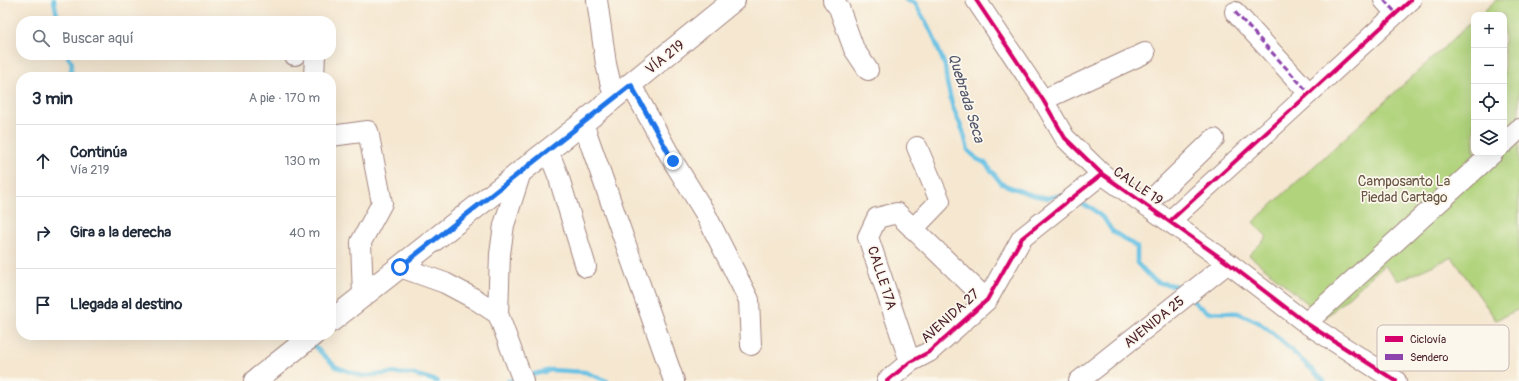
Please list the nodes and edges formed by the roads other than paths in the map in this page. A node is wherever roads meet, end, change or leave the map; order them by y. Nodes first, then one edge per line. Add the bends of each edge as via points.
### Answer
1 (597, 0) edge
2 (734, 0) edge
3 (833, 0) edge
4 (1411, 0) edge
5 (979, 1) edge
6 (1390, 7) edge
7 (1235, 12) dead end
8 (1145, 53) dead end
9 (315, 60) edge
10 (868, 70) dead end
11 (314, 72) edge
12 (622, 91) junction
13 (1310, 93) junction
14 (1043, 100) junction
15 (583, 123) junction
16 (1519, 129) edge
17 (336, 135) edge
18 (1214, 139) dead end
19 (1507, 140) edge
20 (917, 147) dead end
21 (548, 150) junction
22 (1490, 156) edge
23 (520, 172) junction
24 (1102, 174) junction
25 (1146, 205) junction
26 (1170, 221) junction
27 (913, 228) junction
28 (1228, 262) junction
29 (400, 267) junction
30 (586, 267) dead end
31 (363, 295) junction
32 (987, 300) junction
33 (498, 314) junction
34 (336, 317) edge
35 (1306, 324) junction
36 (307, 340) edge
37 (751, 345) dead end
38 (910, 362) junction
39 (1377, 369) edge
40 (1380, 371) edge
41 (1083, 380) edge
42 (255, 381) edge
43 (523, 381) edge
44 (674, 381) edge
45 (887, 381) edge
46 (1396, 381) edge

1 - 12 street via 606,64
2 - 12 main road, VÍA 219
3 - 10 street via 839,8 854,49
4 - 6 street
5 - 14 street, CALLE 19
6 - 13 street
7 - 13 street
8 - 14 street
9 - 11 street
12 - 15 main road, VÍA 219
12 - 37 street via 673,161 705,213 749,300
13 - 26 street
14 - 24 street, CALLE 19 via 1065,138
15 - 21 main road, VÍA 219
15 - 44 street
16 - 19 street
17 - 31 street via 368,131 382,203 361,242
18 - 25 street
20 - 27 street via 940,201
21 - 23 main road, VÍA 219
21 - 30 street
22 - 35 street
23 - 29 main road, VÍA 219
23 - 33 street via 504,225 500,254
24 - 25 street, CALLE 19
24 - 32 street, AVENIDA 27 via 1022,238
25 - 26 street, CALLE 19
26 - 28 street, CALLE 19
27 - 32 street, CALLE 17A
27 - 38 street, CALLE 17A via 897,213 877,218 868,237
28 - 35 street, CALLE 19
28 - 41 street, AVENIDA 25
29 - 31 main road, VÍA 219
29 - 33 street via 445,283
31 - 34 main road, VÍA 219
32 - 38 street, AVENIDA 27 via 929,352
33 - 43 street
35 - 39 street, CALLE 19
36 - 42 main road
38 - 45 street, AVENIDA 27
40 - 46 street, CALLE 19

